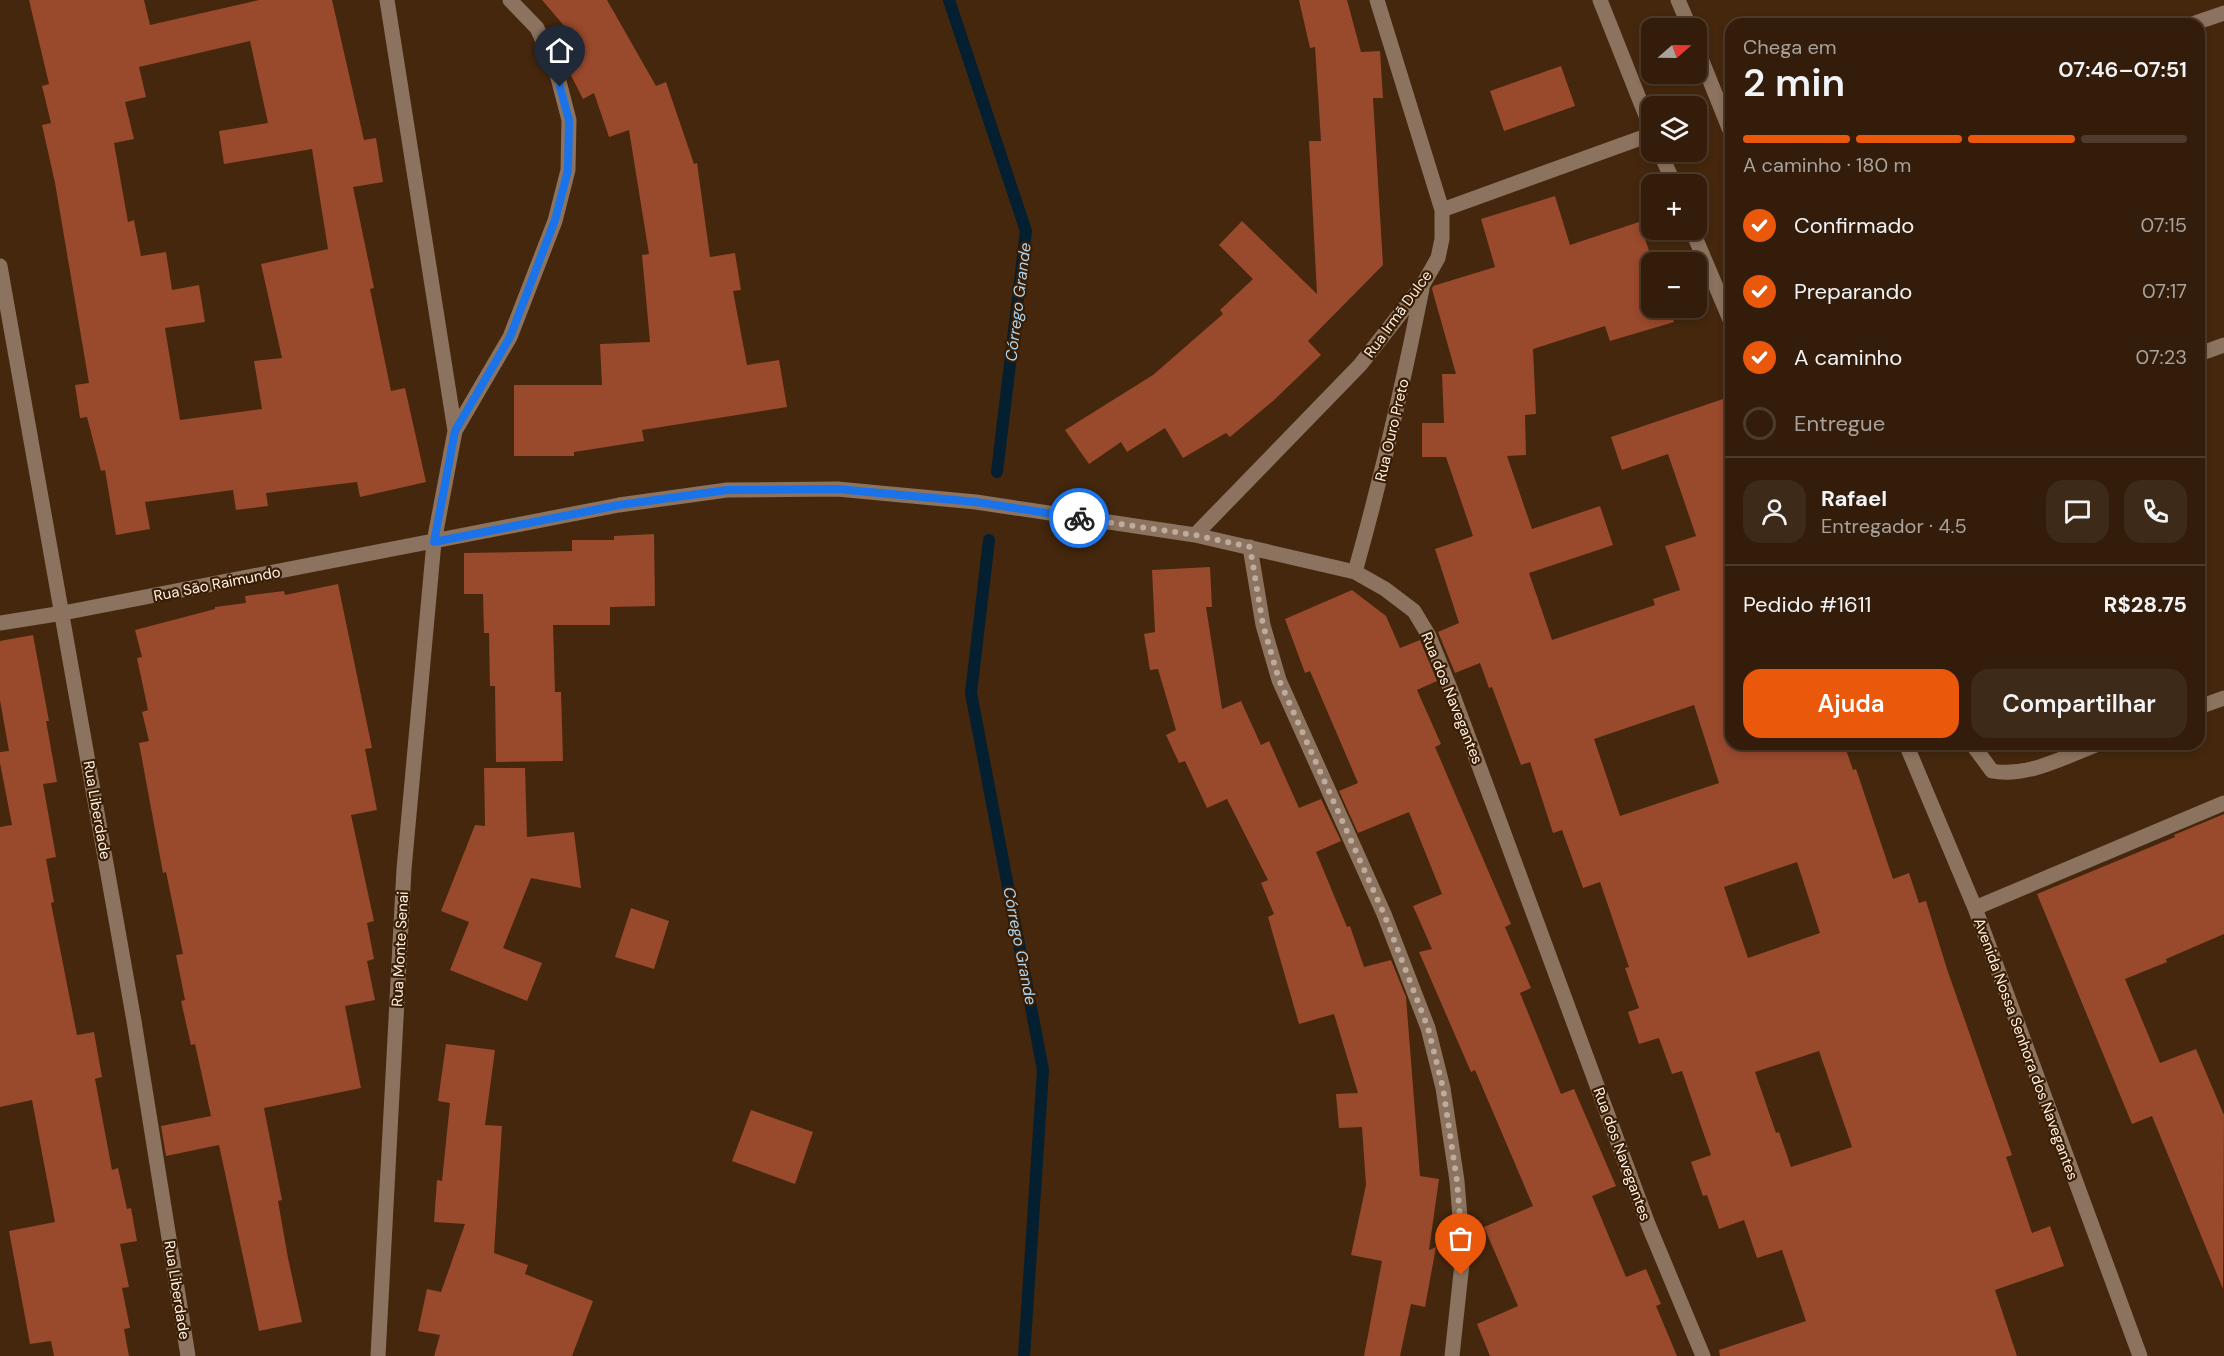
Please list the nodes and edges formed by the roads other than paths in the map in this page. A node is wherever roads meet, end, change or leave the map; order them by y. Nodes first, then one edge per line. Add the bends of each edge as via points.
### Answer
1 (387, 0) edge
2 (510, 0) edge
3 (1377, 0) edge
4 (1600, 0) edge
5 (1678, 0) edge
6 (2224, 12) edge
7 (1685, 18) edge
8 (2205, 19) edge
9 (1707, 73) edge
10 (1641, 105) edge
11 (1725, 118) edge
12 (1641, 137) edge
13 (1442, 210) junction
14 (1696, 240) edge
15 (0, 266) edge
16 (1422, 286) junction
17 (1725, 308) edge
18 (2224, 345) edge
19 (2205, 352) edge
20 (455, 431) junction
21 (1195, 535) junction
22 (434, 542) junction
23 (1250, 547) junction
24 (1355, 573) junction
25 (63, 613) junction
26 (0, 623) edge
27 (2224, 698) edge
28 (2205, 705) edge
29 (1909, 750) edge
30 (1976, 750) edge
31 (2083, 750) edge
32 (2224, 803) edge
33 (1975, 908) junction
34 (188, 1356) edge
35 (378, 1356) edge
36 (1452, 1356) edge
37 (1703, 1356) edge
38 (2140, 1356) edge

1 - 20 street
2 - 20 street via 537,28 556,70 569,120 568,170 555,220 510,337
3 - 13 street, Rua Irmã Dulce
4 - 10 street
5 - 7 street
6 - 8 street
9 - 11 street
12 - 13 street
13 - 16 street, Rua Irmã Dulce via 1438,258
14 - 17 street
15 - 25 street, Rua Liberdade
16 - 21 street, Rua Irmã Dulce via 1360,365
16 - 24 street, Rua Ouro Preto via 1403,386
18 - 19 street
20 - 22 street, Rua Monte Senai
21 - 22 street, Rua dos Navegantes via 976,502 837,489 727,490 619,505
21 - 23 street, Rua dos Navegantes
22 - 25 street, Rua São Raimundo
22 - 35 street, Rua Monte Senai via 404,869
23 - 24 street, Rua dos Navegantes
23 - 36 street via 1263,625 1279,680 1384,914 1428,1028 1443,1088 1463,1254
24 - 37 street, Rua dos Navegantes via 1414,610 1429,636 1648,1224
25 - 26 street, Rua São Raimundo
25 - 34 street, Rua Liberdade
27 - 28 street
29 - 33 street, Avenida Nossa Senhora dos Navegantes
30 - 31 street via 1992,771 2008,774
32 - 33 street
33 - 38 street, Avenida Nossa Senhora dos Navegantes

